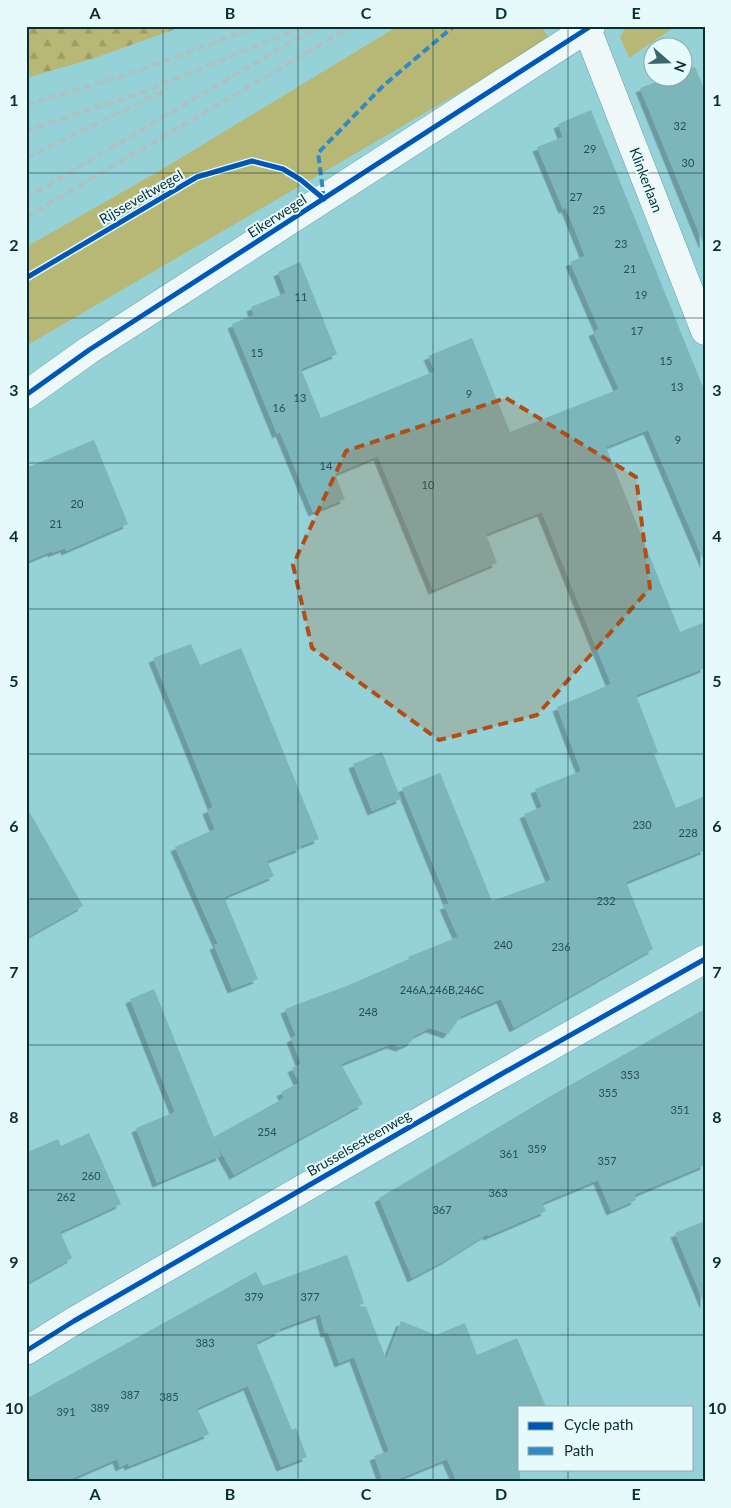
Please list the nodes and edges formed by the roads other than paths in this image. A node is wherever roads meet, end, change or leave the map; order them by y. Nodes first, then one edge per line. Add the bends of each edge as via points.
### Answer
1 (589, 28) edge
2 (705, 331) edge
3 (26, 395) edge
4 (705, 959) edge
5 (26, 1352) edge

1 - 2 street, Klinkerlaan
1 - 3 street, Eikerwegel via 89,350
4 - 5 street, Brusselsesteenweg via 74,1321

